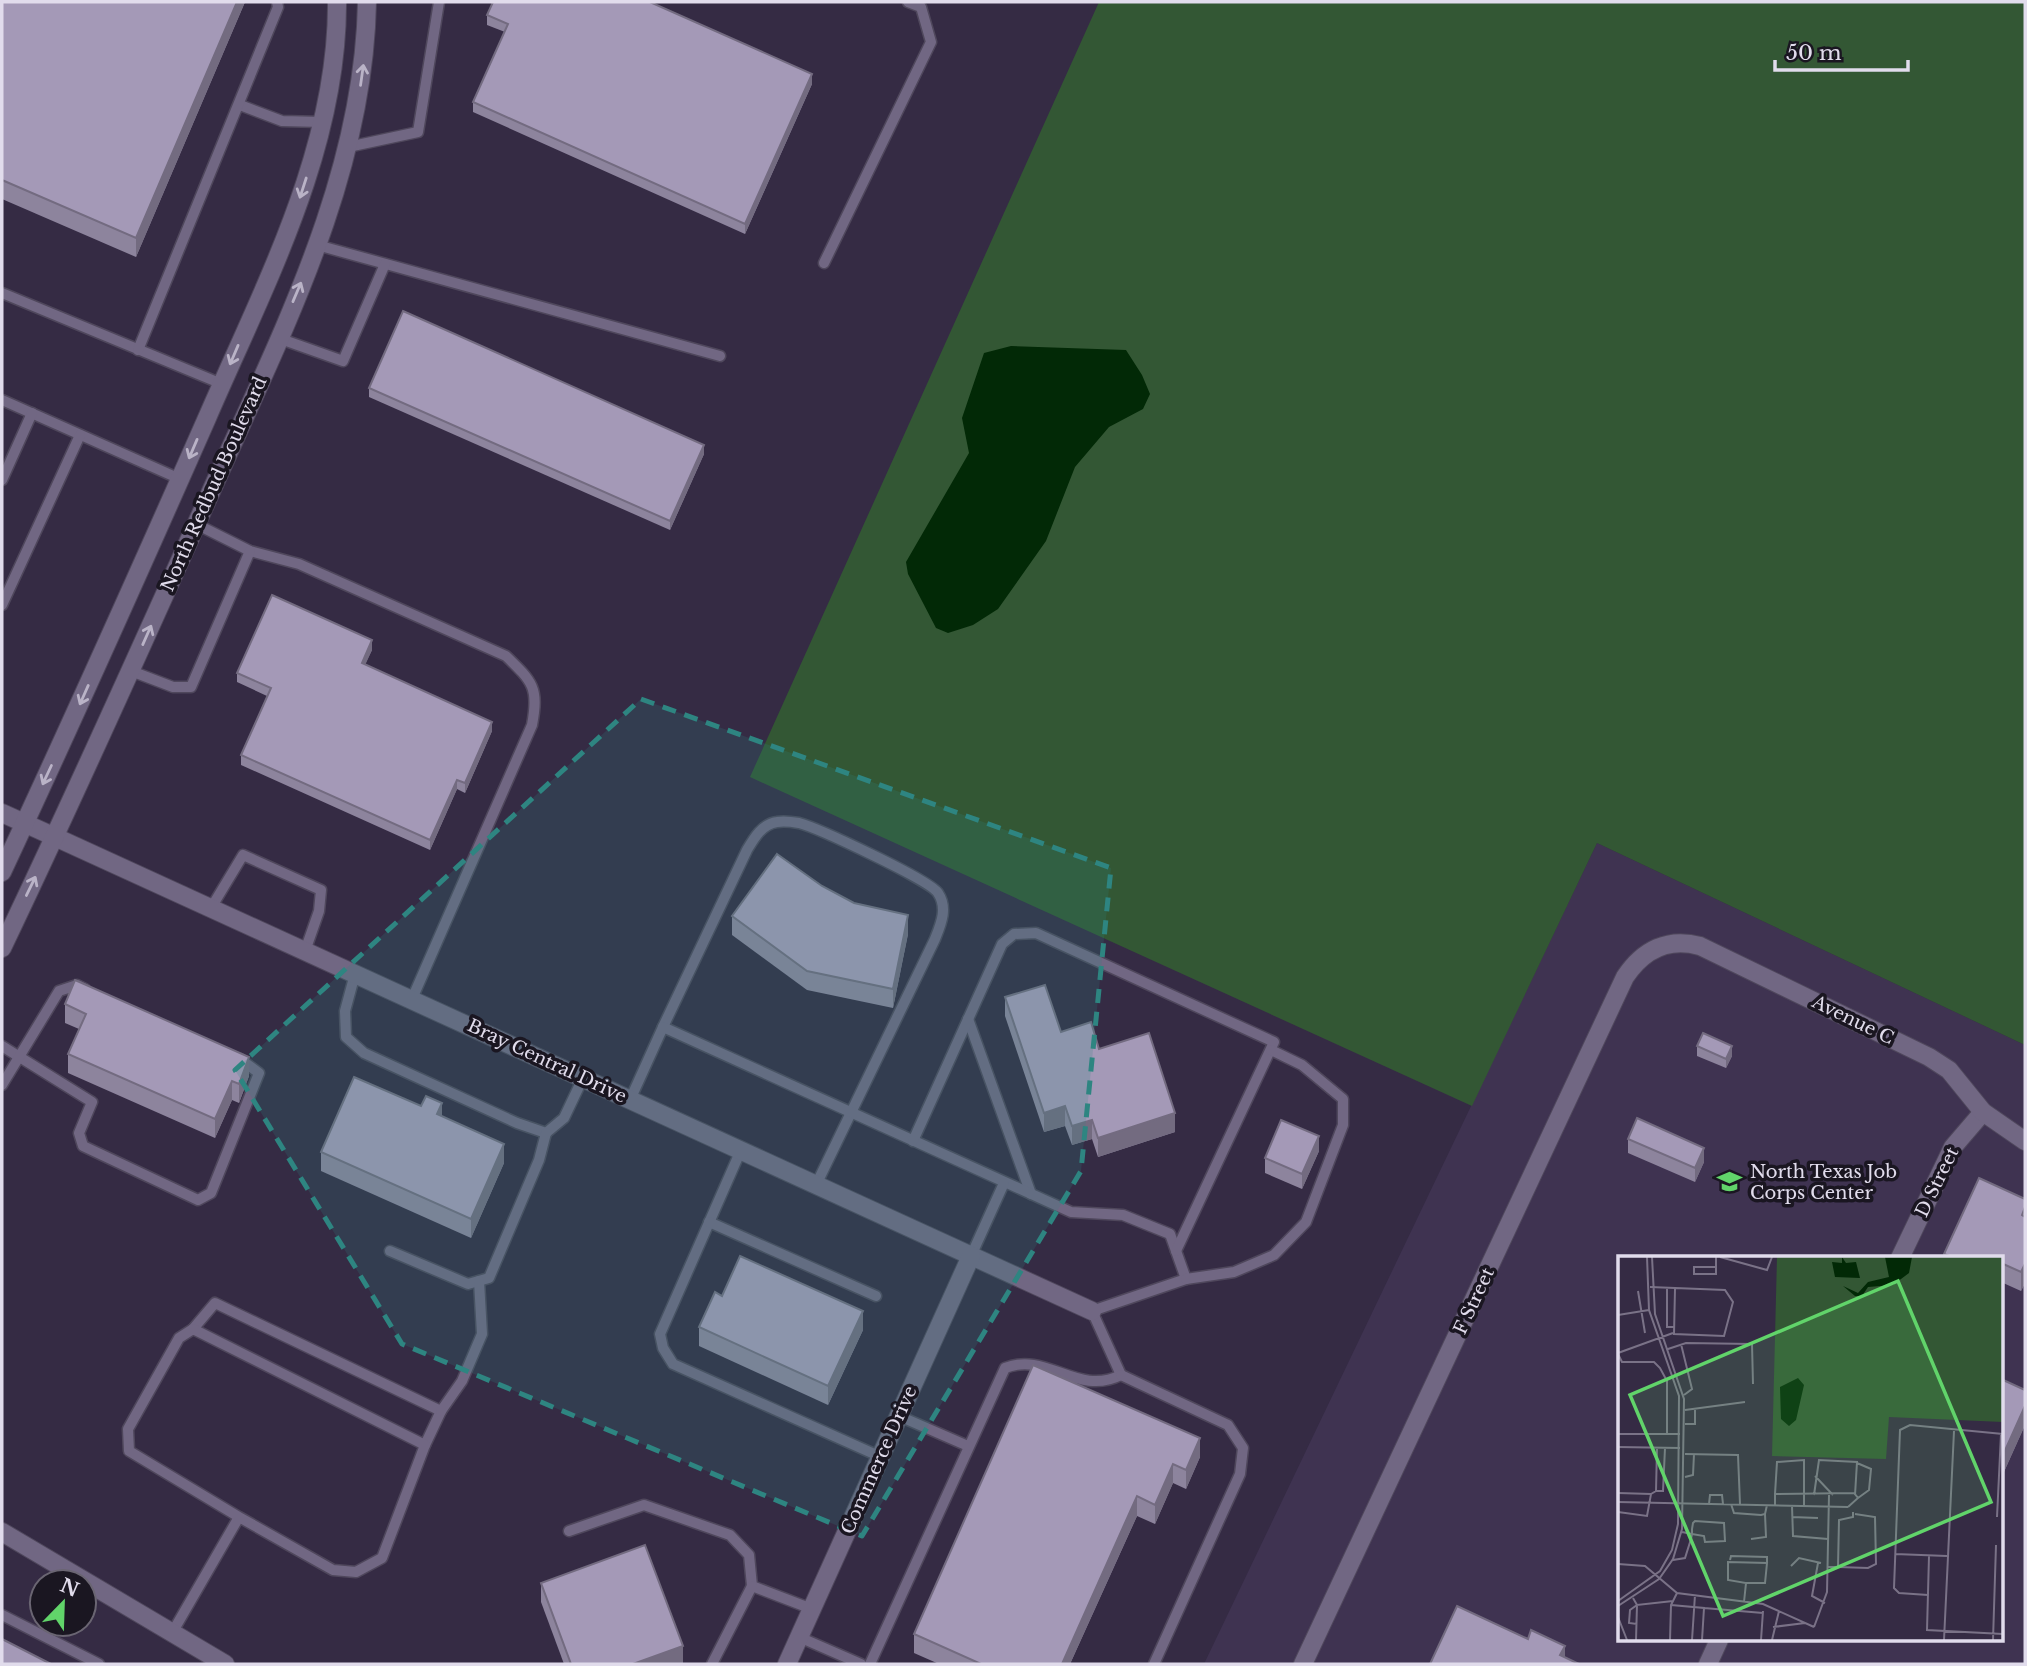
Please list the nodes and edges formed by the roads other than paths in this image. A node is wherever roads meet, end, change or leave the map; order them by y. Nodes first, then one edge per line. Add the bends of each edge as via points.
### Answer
1 (276, 2) edge
2 (337, 2) edge
3 (367, 2) edge
4 (439, 2) edge
5 (908, 2) edge
6 (240, 105) junction
7 (322, 122) junction
8 (350, 138) junction
9 (317, 245) junction
10 (824, 263) dead end
11 (385, 264) junction
12 (2, 293) edge
13 (278, 338) junction
14 (138, 350) junction
15 (720, 356) dead end
16 (222, 384) junction
17 (2, 400) edge
18 (32, 414) junction
19 (80, 435) junction
20 (180, 479) junction
21 (2, 480) edge
22 (171, 498) junction
23 (199, 518) junction
24 (250, 551) junction
25 (2, 605) edge
26 (131, 671) junction
27 (2, 813) edge
28 (24, 824) junction
29 (55, 836) junction
30 (2, 872) edge
31 (211, 908) junction
32 (1657, 947) joint
33 (2, 948) edge
34 (305, 951) junction
35 (355, 974) junction
36 (102, 997) edge
37 (412, 999) junction
38 (968, 1019) junction
39 (663, 1027) junction
40 (2, 1046) edge
41 (1270, 1050) junction
42 (228, 1054) edge
43 (19, 1058) junction
44 (583, 1078) junction
45 (2, 1085) edge
46 (630, 1100) junction
47 (849, 1112) junction
48 (1983, 1112) junction
49 (546, 1133) junction
50 (913, 1141) junction
51 (2025, 1142) edge
52 (741, 1150) junction
53 (1004, 1183) junction
54 (816, 1185) junction
55 (1031, 1194) junction
56 (709, 1223) junction
57 (390, 1251) dead end
58 (1176, 1251) junction
59 (971, 1256) junction
60 (1901, 1256) edge
61 (1186, 1279) junction
62 (479, 1281) junction
63 (876, 1296) dead end
64 (1092, 1311) junction
65 (193, 1329) junction
66 (1121, 1375) junction
67 (441, 1411) junction
68 (899, 1416) junction
69 (425, 1446) junction
70 (968, 1446) junction
71 (881, 1457) junction
72 (239, 1517) junction
73 (569, 1531) dead end
74 (2, 1532) edge
75 (752, 1586) junction
76 (812, 1609) junction
77 (2, 1615) edge
78 (172, 1633) junction
79 (799, 1637) junction
80 (1718, 1642) edge
81 (99, 1664) edge
82 (225, 1664) edge
83 (712, 1664) edge
84 (787, 1664) edge
85 (861, 1664) edge
86 (870, 1664) edge
87 (1154, 1664) edge
88 (1304, 1664) edge
89 (1708, 1664) edge

1 - 6 lane via 278,7
2 - 7 street, North Redbud Boulevard
8 -> 3 street, North Redbud Boulevard via 365,54
4 - 8 lane via 418,132
5 - 10 lane via 921,8 931,42
6 - 7 lane via 282,121
6 - 14 lane
7 - 8 street
7 -> 16 street, North Redbud Boulevard via 292,219
8 - 9 street, North Redbud Boulevard
9 - 11 lane
13 -> 9 street, North Redbud Boulevard
11 - 13 lane via 343,361
11 - 15 lane
12 - 14 lane
13 - 23 street, North Redbud Boulevard
14 - 16 lane
16 -> 20 street, North Redbud Boulevard
17 - 18 lane
18 - 19 lane
18 - 21 lane
19 - 20 lane
19 - 25 lane
20 - 22 street, North Redbud Boulevard
22 - 23 street
22 -> 28 street, North Redbud Boulevard
23 - 24 lane
26 -> 23 street, North Redbud Boulevard
24 - 26 lane via 191,687 173,687
24 - 37 lane via 299,564 506,656 531,680 537,700 532,725
26 - 29 street, North Redbud Boulevard
27 - 28 street, Bray Central Drive
28 - 29 street, Bray Central Drive
28 - 30 street, North Redbud Boulevard
29 - 31 street, Bray Central Drive
33 -> 29 street, North Redbud Boulevard
31 - 34 street, Bray Central Drive
31 - 34 lane via 243,855 321,890
32 - 48 street, Avenue C via 1677,943 1700,946 1929,1057 1949,1070
32 - 88 street, F Street via 1625,977
34 - 35 street, Bray Central Drive
35 - 37 street, Bray Central Drive
35 - 49 lane via 345,1012 346,1037 365,1053
36 - 43 lane via 77,985 59,991
37 - 44 street, Bray Central Drive
38 - 41 lane via 1002,944 1014,934 1036,933 1274,1042
38 - 50 lane
38 - 55 lane
39 - 46 lane
39 - 47 lane
39 - 47 lane via 760,830 776,822 799,823 912,874 937,891 944,905 942,921
40 - 43 lane
41 - 58 lane
41 - 61 lane via 1302,1065 1343,1099 1343,1125 1306,1222 1274,1255 1234,1272
42 - 43 lane via 259,1073 211,1193 198,1200 83,1146 79,1133 92,1102
43 - 45 lane
44 - 46 street, Bray Central Drive
44 - 49 lane via 564,1118
46 - 52 street, Bray Central Drive
47 - 50 lane
47 - 54 lane
48 - 51 street, Avenue C
48 - 60 street, D Street via 1946,1159
49 - 62 lane via 489,1278
50 - 53 lane
52 - 54 street, Bray Central Drive
52 - 56 lane
53 - 55 lane
53 - 59 lane
54 - 59 street, Bray Central Drive
55 - 58 lane via 1071,1212 1135,1219 1170,1234
56 - 63 lane
56 - 71 lane via 660,1334 673,1364
57 - 62 lane via 468,1284
58 - 61 lane
59 - 64 street, Bray Central Drive
59 - 68 street, Commerce Drive
61 - 64 lane
62 - 67 lane via 482,1334 462,1381
64 - 66 lane
65 - 67 lane via 215,1303
65 - 69 lane
65 - 72 lane via 179,1338 128,1429 129,1451
66 - 70 lane via 1098,1384 1033,1364 1005,1368
66 - 87 lane via 1228,1425 1243,1448 1240,1474
67 - 69 lane
68 - 70 lane
68 - 71 street, Commerce Drive
69 - 72 lane via 382,1558 356,1572 333,1570
70 - 86 lane
71 - 76 street, Commerce Drive
72 - 78 lane
73 - 75 lane via 645,1505 730,1535 749,1555
74 - 78 street
75 - 76 lane
75 - 83 lane
76 - 79 street, Commerce Drive
77 - 81 lane
78 - 82 street
79 - 84 street, Commerce Drive
79 - 85 lane
80 - 89 street

